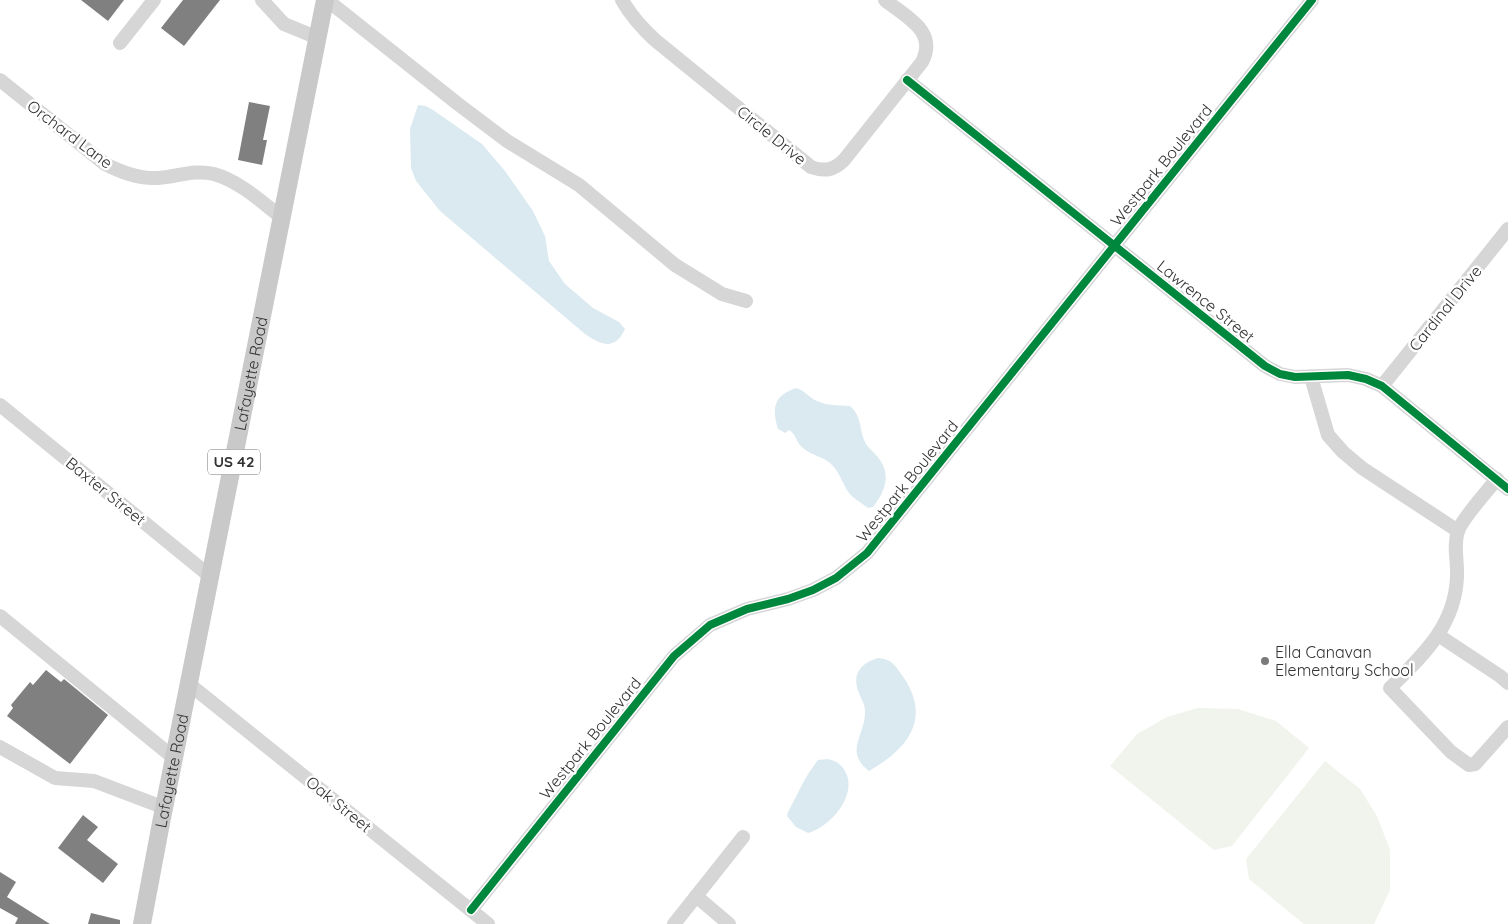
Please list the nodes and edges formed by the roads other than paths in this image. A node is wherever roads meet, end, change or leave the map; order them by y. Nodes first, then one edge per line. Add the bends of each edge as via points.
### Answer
1 (154, 0) edge
2 (262, 0) edge
3 (326, 0) edge
4 (622, 0) edge
5 (885, 0) edge
6 (1312, 0) edge
7 (318, 38) junction
8 (120, 43) dead end
9 (0, 80) edge
10 (908, 80) junction
11 (282, 218) junction
12 (1508, 229) edge
13 (1113, 245) junction
14 (746, 301) dead end
15 (1311, 378) junction
16 (1382, 386) junction
17 (0, 405) edge
18 (1497, 479) junction
19 (1508, 489) edge
20 (1458, 531) junction
21 (211, 577) junction
22 (0, 616) edge
23 (1438, 635) junction
24 (1508, 683) edge
25 (189, 684) junction
26 (1508, 727) edge
27 (0, 747) edge
28 (174, 758) junction
29 (165, 808) junction
30 (743, 837) dead end
31 (696, 896) junction
32 (471, 910) junction
33 (142, 924) edge
34 (488, 924) edge
35 (674, 924) edge
36 (729, 924) edge

1 - 8 street
2 - 7 street via 284,24
3 - 7 main road, Lafayette Road / US 42
3 - 14 street via 507,141 580,185 676,265 722,294
4 - 10 street, Circle Drive via 641,28 812,167 820,170 829,170 844,160
5 - 10 street, Circle Drive via 921,28 926,36 926,54
6 - 13 street, Westpark Boulevard
7 - 11 main road, Lafayette Road / US 42
9 - 11 street, Orchard Lane via 105,164 121,172 156,178 181,173 214,174 241,187
10 - 13 street, Lawrence Street
11 - 21 main road, Lafayette Road / US 42
12 - 16 street, Cardinal Drive
13 - 15 street, Lawrence Street via 1265,366 1280,374
13 - 32 street, Westpark Boulevard via 867,553 836,578 813,590 747,609 710,625 674,656
15 - 16 street, Lawrence Street via 1348,375
15 - 20 street via 1328,436 1343,452
16 - 18 street, Lawrence Street
17 - 21 street, Baxter Street
18 - 19 street, Lawrence Street
18 - 20 street
20 - 23 street via 1453,604
21 - 25 main road, Lafayette Road / US 42
22 - 28 street
23 - 24 street
23 - 26 street via 1390,688 1451,752 1469,765 1475,764
25 - 28 main road, Lafayette Road / US 42
25 - 32 street, Oak Street
27 - 29 street via 55,778 94,781
28 - 29 main road, Lafayette Road / US 42
29 - 33 main road, Lafayette Road / US 42
30 - 31 street
31 - 35 street
31 - 36 street
32 - 34 street, Oak Street

